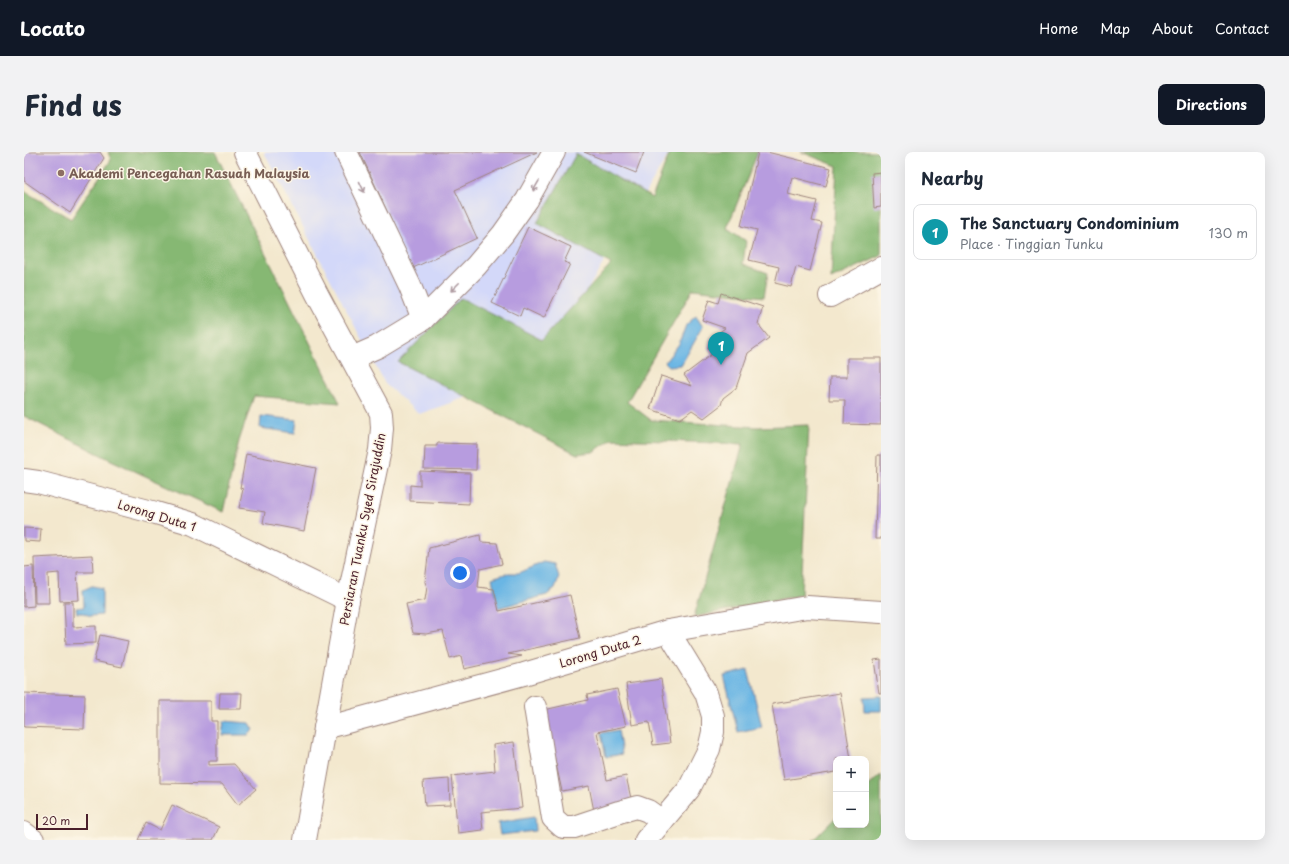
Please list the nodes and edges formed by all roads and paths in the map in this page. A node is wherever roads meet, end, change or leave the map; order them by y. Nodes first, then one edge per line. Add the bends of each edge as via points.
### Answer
1 (246, 152) edge
2 (346, 152) edge
3 (554, 152) edge
4 (881, 268) edge
5 (830, 296) dead end
6 (423, 319) junction
7 (352, 358) junction
8 (24, 480) edge
9 (348, 600) junction
10 (881, 612) edge
11 (668, 631) junction
12 (535, 707) dead end
13 (325, 728) junction
14 (662, 821) junction
15 (24, 832) edge
16 (33, 840) edge
17 (305, 840) edge
18 (646, 840) edge

1 - 7 street, Persiaran Tuanku Syed Sirajuddin
2 -> 6 street via 410,286
3 -> 6 street via 527,200 503,234 476,266
4 - 5 street
6 - 7 street via 377,347
7 - 9 street, Persiaran Tuanku Syed Sirajuddin via 381,413 382,428 380,450
8 - 9 street, Lorong Duta 1 via 193,524
9 - 13 street, Persiaran Tuanku Syed Sirajuddin
10 - 11 street, Lorong Duta 2 via 807,608
11 - 13 street, Lorong Duta 2 via 524,674
11 - 14 street via 706,694 713,716 713,732 709,749 689,790
12 - 14 street via 554,818 563,827 574,827 637,807
13 - 17 street, Persiaran Tuanku Syed Sirajuddin
14 - 18 street
15 - 16 street

